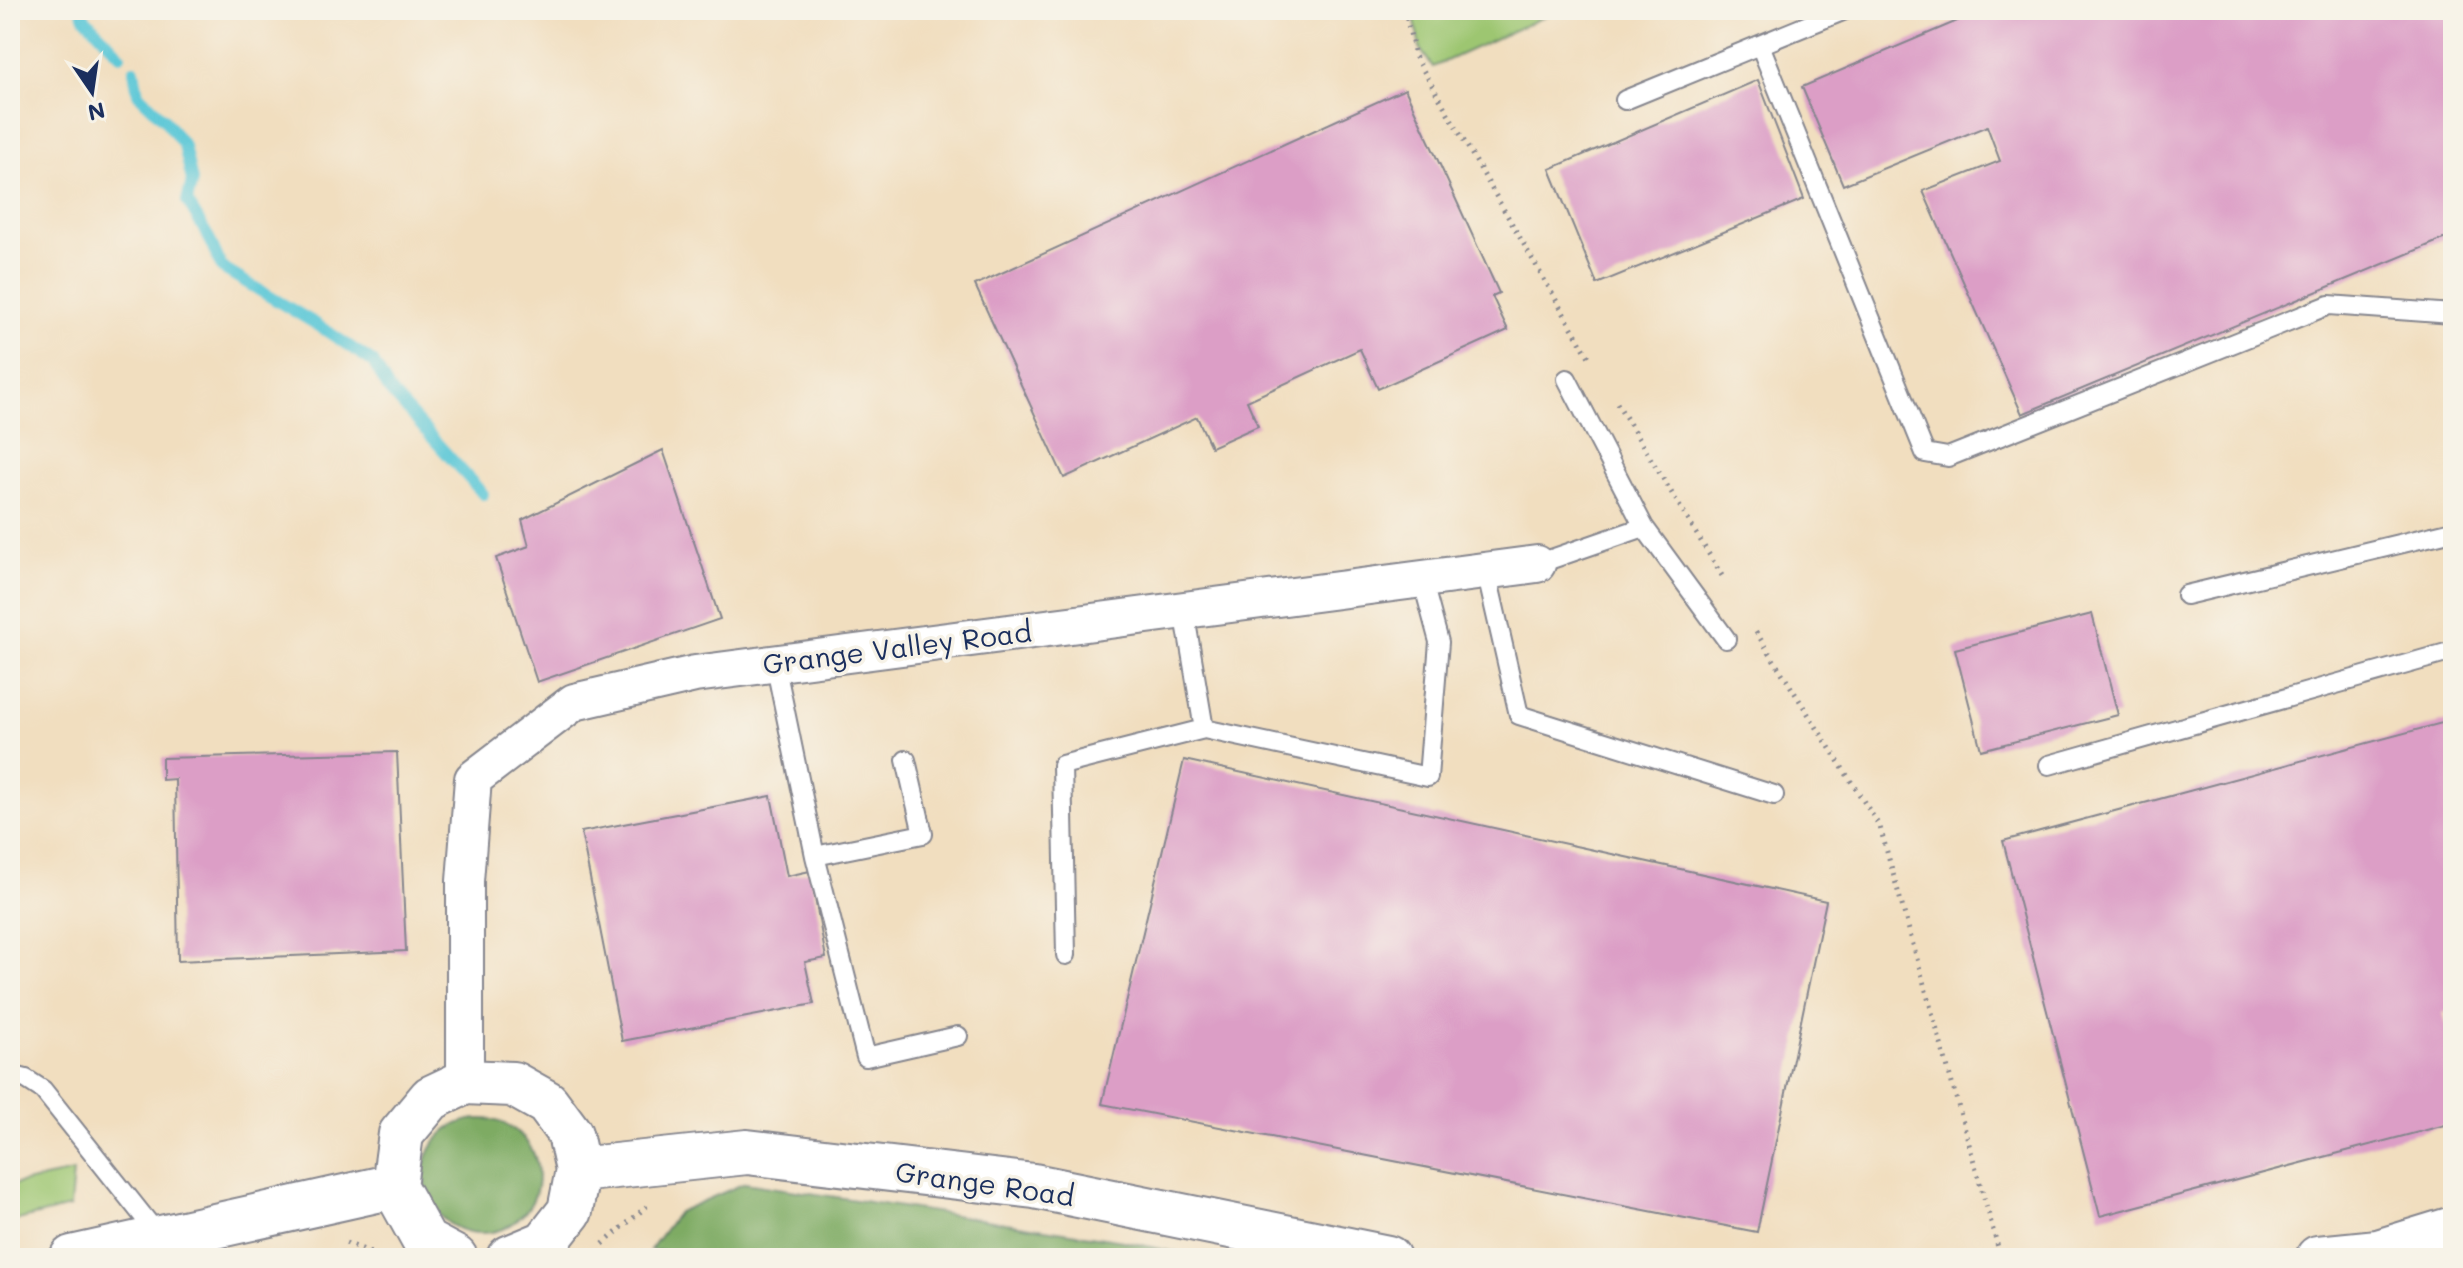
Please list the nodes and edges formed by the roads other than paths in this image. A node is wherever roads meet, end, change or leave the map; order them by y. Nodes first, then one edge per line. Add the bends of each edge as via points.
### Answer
1 (1845, 10) edge
2 (1760, 45) junction
3 (1625, 100) dead end
4 (2453, 314) edge
5 (1567, 379) dead end
6 (1644, 527) junction
7 (2453, 531) edge
8 (1537, 564) joint
9 (1486, 571) junction
10 (1422, 579) junction
11 (2186, 595) dead end
12 (1184, 610) junction
13 (1726, 639) dead end
14 (2453, 651) edge
15 (775, 663) junction
16 (1204, 729) junction
17 (906, 760) dead end
18 (2049, 765) dead end
19 (1774, 795) dead end
20 (815, 856) junction
21 (1066, 955) dead end
22 (958, 1036) dead end
23 (10, 1075) edge
24 (465, 1082) junction
25 (578, 1170) junction
26 (394, 1186) junction
27 (2453, 1229) edge
28 (161, 1239) junction
29 (72, 1258) edge
30 (455, 1258) edge
31 (509, 1258) edge
32 (1388, 1258) edge
33 (2318, 1258) edge

1 - 2 lane
2 - 3 lane
2 - 4 lane via 1925,453 1948,457 2329,305
5 - 6 lane
6 - 8 lane, Grange Valley Road
6 - 13 lane
7 - 11 lane
8 - 9 street, Grange Valley Road
9 - 10 street, Grange Valley Road
9 - 19 lane via 1519,715
10 - 12 street, Grange Valley Road
10 - 16 lane via 1439,642 1428,777
12 - 15 street, Grange Valley Road
12 - 16 lane
14 - 18 lane
15 - 20 lane
15 - 24 street, Grange Valley Road via 695,674 574,702 473,779 465,881
16 - 21 lane via 1062,765
17 - 20 lane via 923,834
20 - 22 lane via 866,1057
23 - 28 lane via 43,1090
24 - 25 main road via 513,1084 547,1103 570,1134
24 - 26 main road via 431,1098 401,1134
25 - 31 main road via 570,1211 545,1243
25 - 32 main road, Grange Road via 747,1152 1034,1186
26 - 28 main road
26 - 30 main road via 425,1242
27 - 33 main road via 2378,1252
28 - 29 main road

